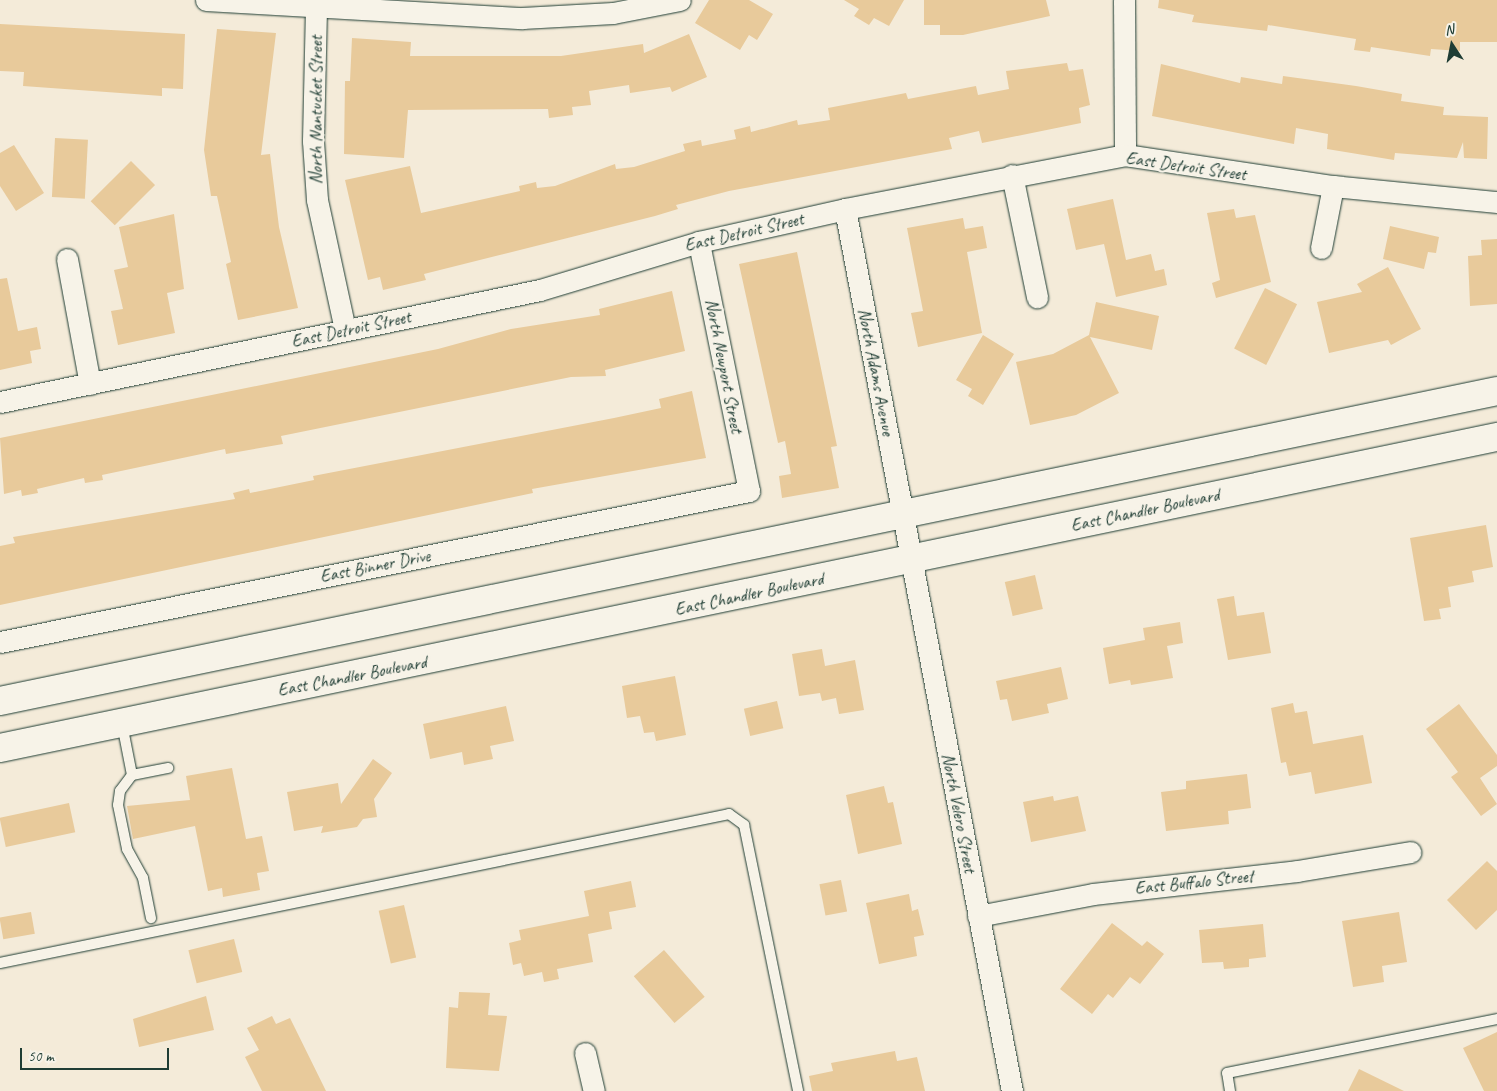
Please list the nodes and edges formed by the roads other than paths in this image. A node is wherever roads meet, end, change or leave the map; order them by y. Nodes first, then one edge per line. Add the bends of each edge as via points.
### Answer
1 (206, 0) edge
2 (1124, 0) edge
3 (681, 1) edge
4 (316, 8) junction
5 (1125, 155) junction
6 (1012, 175) junction
7 (1333, 186) junction
8 (1497, 202) edge
9 (844, 209) junction
10 (699, 242) junction
11 (1321, 248) dead end
12 (67, 259) dead end
13 (1037, 297) dead end
14 (345, 330) junction
15 (90, 384) junction
16 (1497, 391) edge
17 (0, 402) edge
18 (1497, 437) edge
19 (749, 490) joint
20 (907, 536) junction
21 (0, 642) edge
22 (0, 701) edge
23 (122, 723) junction
24 (0, 748) edge
25 (168, 768) dead end
26 (132, 775) junction
27 (1410, 852) dead end
28 (978, 916) junction
29 (151, 918) dead end
30 (0, 963) edge
31 (1497, 1020) edge
32 (585, 1053) dead end
33 (594, 1091) edge
34 (798, 1091) edge
35 (1012, 1091) edge
36 (1230, 1091) edge

1 - 4 street
2 - 5 street
3 - 4 street via 612,13 522,18
4 - 14 street, North Nantucket Street via 313,141 317,200
5 - 6 street, East Detroit Street
5 - 7 street, East Detroit Street
6 - 9 street, East Detroit Street
6 - 13 street
7 - 8 street, East Detroit Street
7 - 11 street
9 - 10 street, East Detroit Street
9 - 20 street, North Adams Avenue
10 - 14 street, East Detroit Street via 540,290
10 - 19 street, North Newport Street
12 - 15 street
14 - 15 street, East Detroit Street
15 - 17 street, East Detroit Street
16 - 20 main road, East Chandler Boulevard
18 - 20 main road, East Chandler Boulevard
19 - 21 street, East Binner Drive
20 - 22 main road, East Chandler Boulevard
20 - 23 main road, East Chandler Boulevard
20 - 28 street, North Velero Street
23 - 24 main road, East Chandler Boulevard
23 - 26 lane
25 - 26 lane
26 - 29 lane via 120,791 118,805 127,849 143,878
27 - 28 street, East Buffalo Street via 1297,871 1093,894
28 - 35 street, North Velero Street
30 - 34 lane via 729,814 744,825
31 - 36 lane via 1227,1073
32 - 33 street

